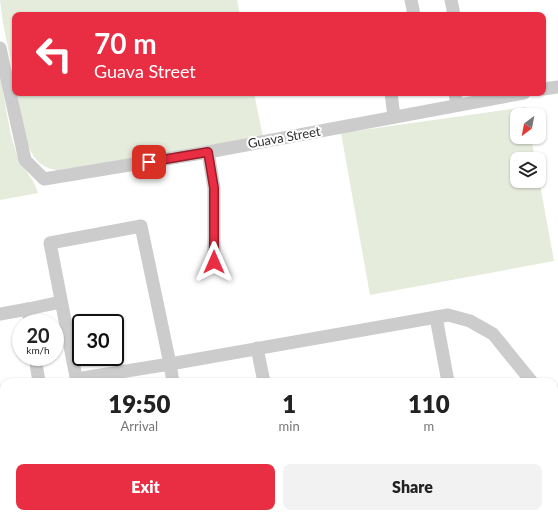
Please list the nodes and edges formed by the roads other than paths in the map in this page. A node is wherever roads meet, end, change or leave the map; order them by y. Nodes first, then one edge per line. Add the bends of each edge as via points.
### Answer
1 (411, 0) edge
2 (451, 0) edge
3 (413, 12) edge
4 (453, 12) edge
5 (0, 48) edge
6 (558, 87) edge
7 (546, 89) edge
8 (391, 96) edge
9 (492, 96) edge
10 (456, 99) edge
11 (394, 117) junction
12 (208, 152) junction
13 (214, 262) dead end
14 (61, 302) junction
15 (28, 309) junction
16 (0, 314) edge
17 (29, 314) edge
18 (436, 317) junction
19 (257, 348) junction
20 (170, 364) junction
21 (36, 366) edge
22 (38, 378) edge
23 (75, 378) edge
24 (93, 378) edge
25 (172, 378) edge
26 (263, 378) edge
27 (447, 378) edge
28 (529, 378) edge

1 - 3 street
2 - 4 street
5 - 12 street, Guava Street via 25,160 44,178
6 - 7 street
8 - 11 street
9 - 10 street, Guava Street
10 - 11 street, Guava Street
11 - 12 street, Guava Street
12 - 13 street via 214,188
14 - 15 street
14 - 20 street via 50,243 141,226
14 - 23 street
15 - 16 street
15 - 17 street
18 - 19 street
18 - 27 street
18 - 28 street via 448,315 470,321 493,334
19 - 20 street
19 - 26 street
20 - 24 street
20 - 25 street
21 - 22 street

